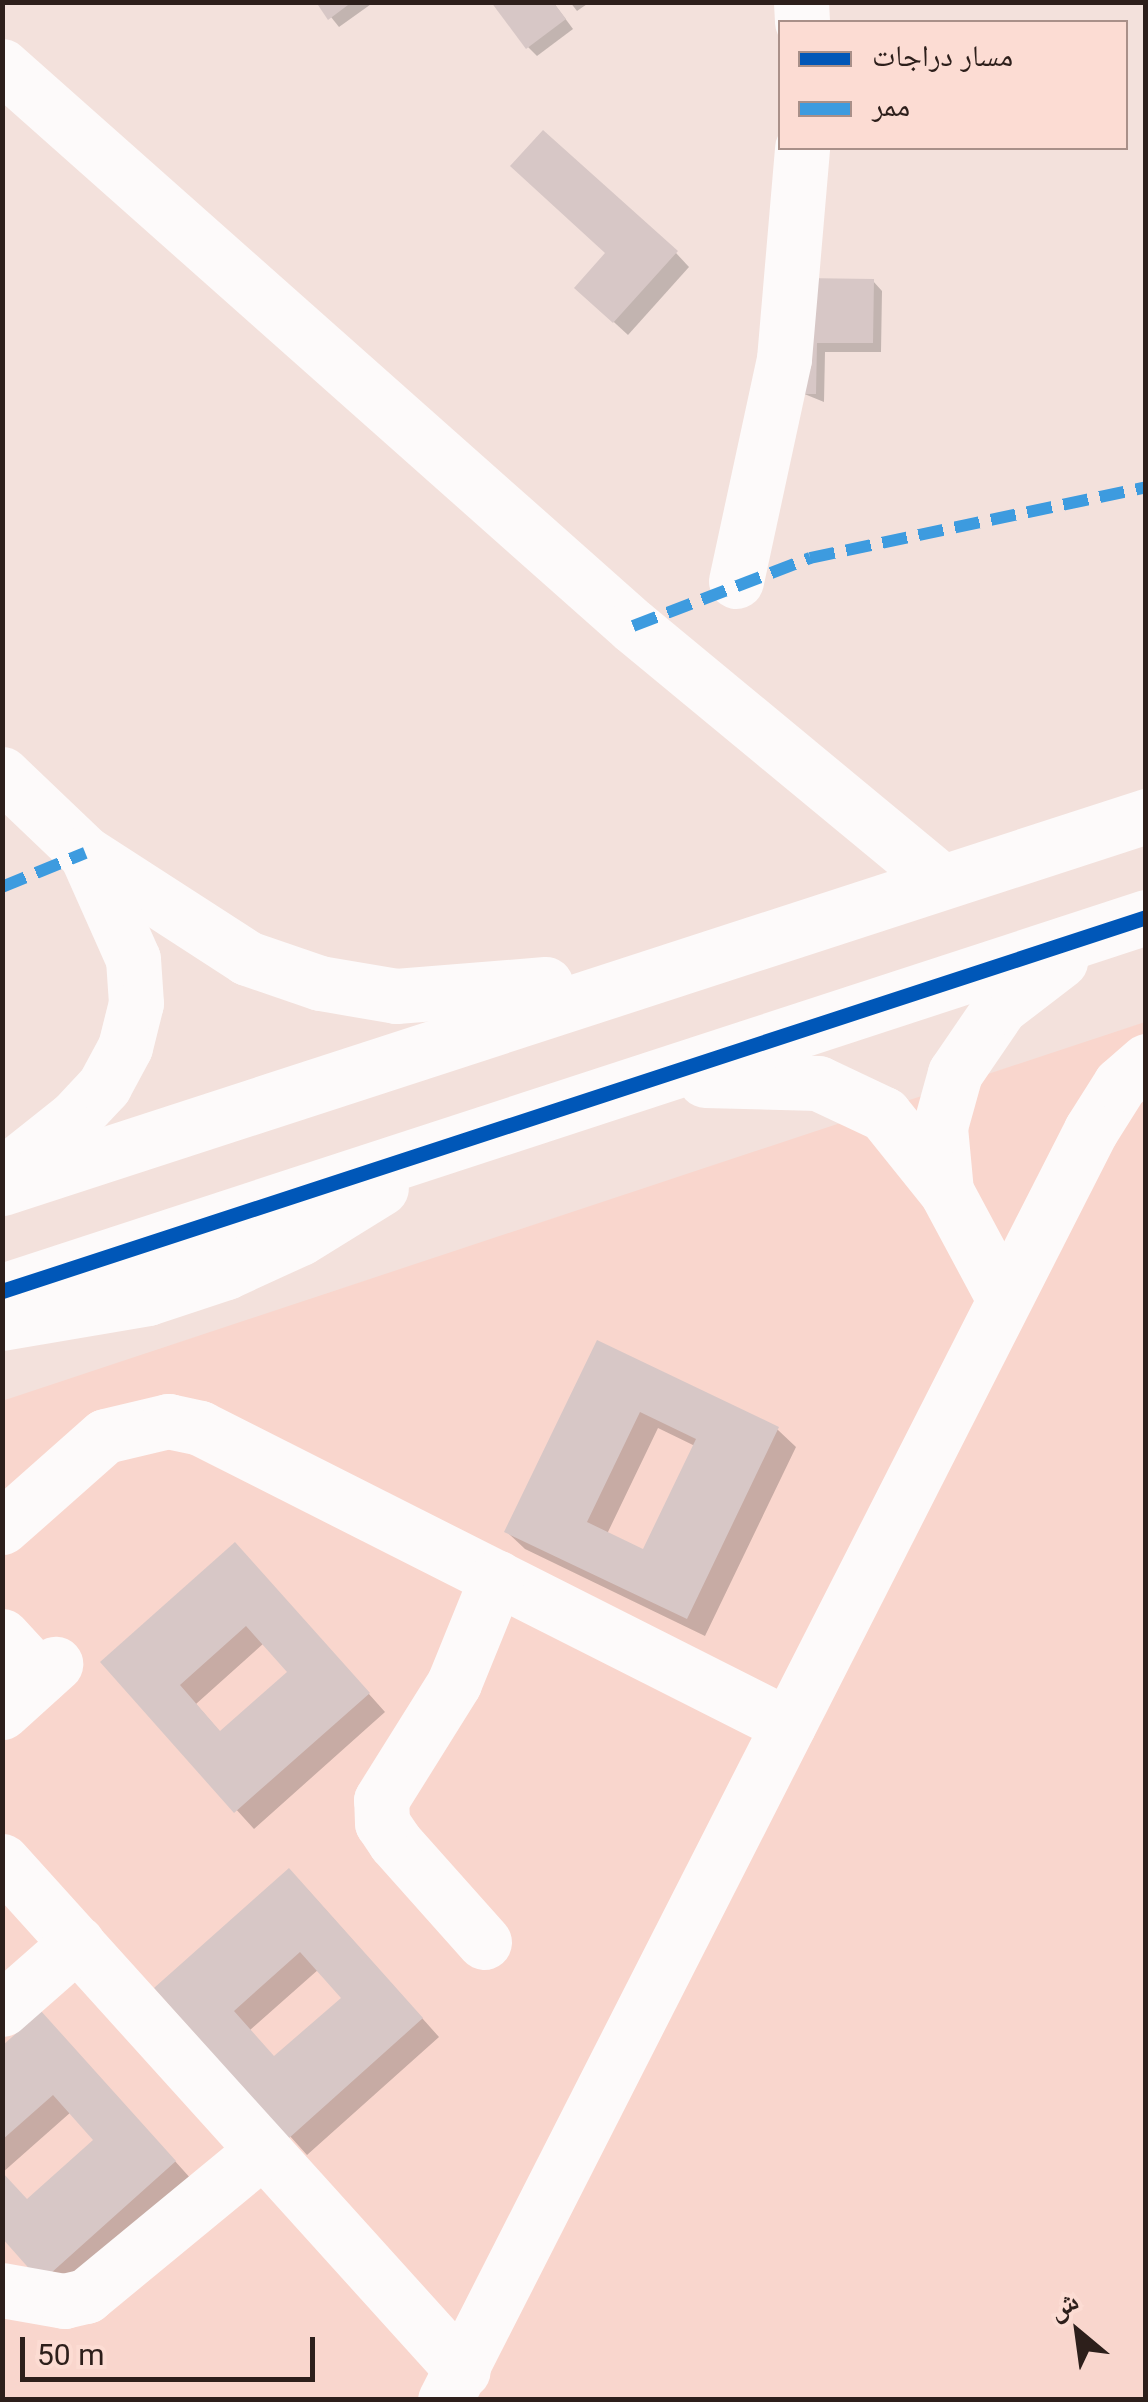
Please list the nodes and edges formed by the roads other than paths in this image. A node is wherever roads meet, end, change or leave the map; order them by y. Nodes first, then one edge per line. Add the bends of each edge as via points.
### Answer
1 (2, 66) edge
2 (802, 150) edge
3 (736, 581) dead end
4 (2, 774) edge
5 (1146, 816) edge
6 (85, 852) junction
7 (942, 882) junction
8 (1146, 917) edge
9 (1094, 934) junction
10 (688, 964) junction
11 (1146, 1061) edge
12 (648, 1082) junction
13 (436, 1148) junction
14 (2, 1175) edge
15 (2, 1188) edge
16 (946, 1192) junction
17 (2, 1292) edge
18 (1004, 1299) junction
19 (2, 1323) edge
20 (2, 1527) edge
21 (496, 1577) junction
22 (2, 1636) edge
23 (32, 1684) edge
24 (788, 1725) junction
25 (2, 1861) edge
26 (484, 1942) dead end
27 (77, 1943) junction
28 (2, 2009) edge
29 (262, 2151) junction
30 (2, 2290) edge
31 (454, 2385) edge

1 - 7 street via 633,626
2 - 3 street via 784,359
4 - 6 street
5 - 7 street
6 - 10 street via 247,958 320,983 396,996 472,994
6 - 14 street via 133,958 136,1003 129,1032 104,1086
7 - 10 street
8 - 9 street
9 - 12 street
9 - 16 street via 1000,1007 974,1038 951,1083 940,1127
10 - 15 street
11 - 18 street via 1120,1084 1091,1130
12 - 13 street
12 - 16 street via 775,1078 858,1098 884,1114
13 - 17 street
13 - 19 street via 300,1238 226,1272 148,1298
16 - 18 street
18 - 24 street
20 - 21 street via 105,1436 168,1421 200,1428
21 - 24 street
21 - 26 street via 454,1682 381,1800 382,1823 395,1842
22 - 23 street
24 - 31 street
25 - 27 street
27 - 28 street
27 - 29 street
29 - 30 street via 86,2296 64,2302
29 - 31 street

